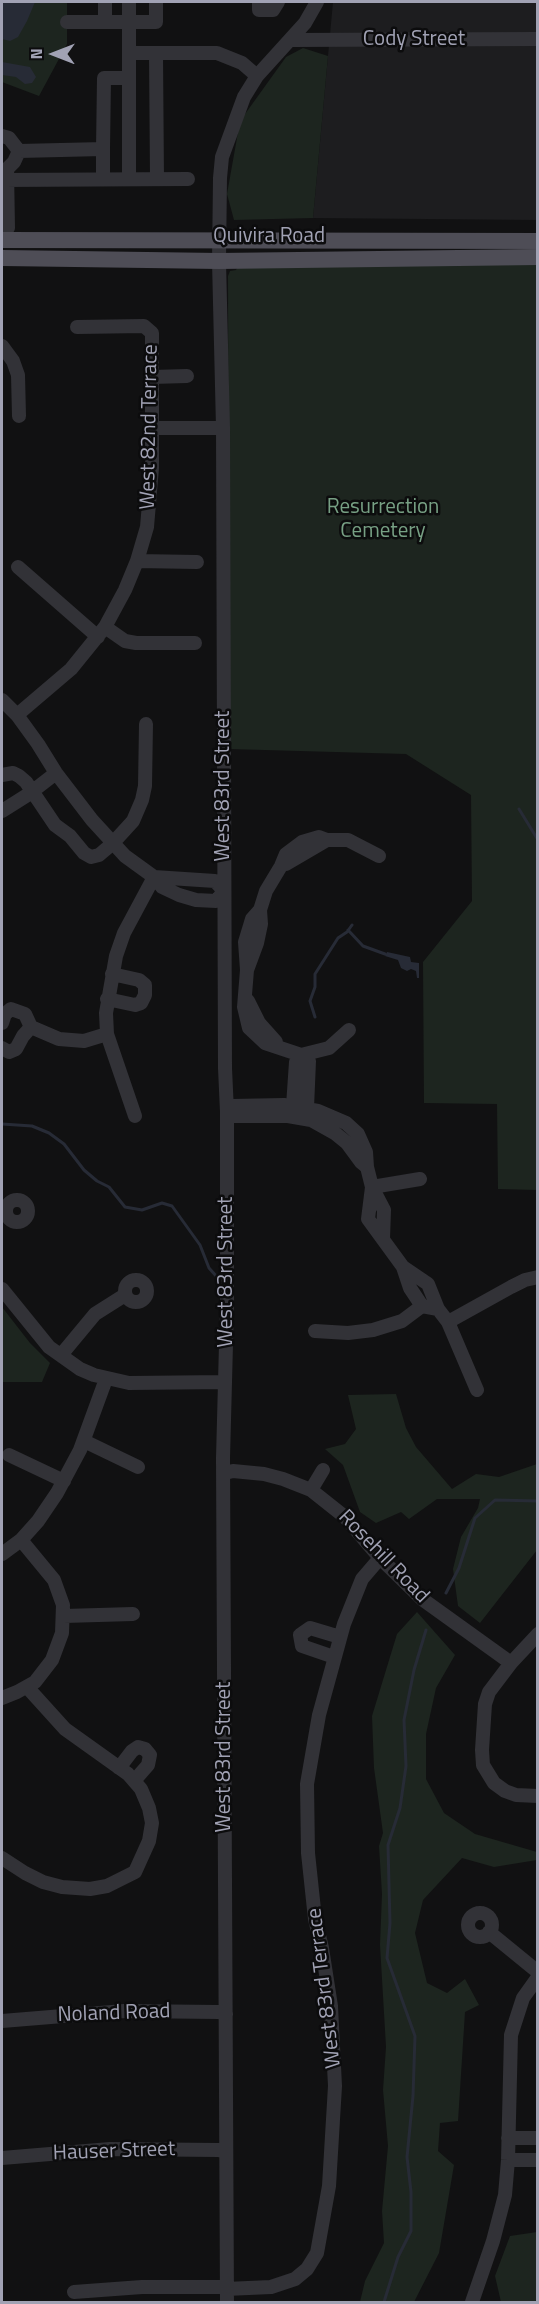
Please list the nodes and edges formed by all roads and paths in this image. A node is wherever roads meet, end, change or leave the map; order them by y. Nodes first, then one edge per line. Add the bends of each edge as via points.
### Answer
1 (105, 2) edge
2 (129, 2) edge
3 (156, 2) edge
4 (259, 2) edge
5 (279, 2) edge
6 (317, 2) edge
7 (67, 22) dead end
8 (105, 22) junction
9 (129, 22) junction
10 (537, 39) edge
11 (291, 40) junction
12 (129, 53) junction
13 (156, 54) junction
14 (257, 76) junction
15 (129, 78) junction
16 (2, 136) edge
17 (103, 149) junction
18 (19, 150) junction
19 (103, 179) junction
20 (129, 179) junction
21 (157, 179) junction
22 (188, 179) dead end
23 (4, 180) edge
24 (2, 235) edge
25 (2, 240) edge
26 (220, 241) junction
27 (537, 241) edge
28 (537, 257) edge
29 (2, 258) edge
30 (219, 261) junction
31 (77, 327) dead end
32 (2, 345) edge
33 (188, 376) dead end
34 (152, 377) junction
35 (19, 416) dead end
36 (153, 428) junction
37 (223, 428) junction
38 (137, 561) junction
39 (197, 562) dead end
40 (18, 567) dead end
41 (101, 632) junction
42 (195, 643) dead end
43 (2, 700) edge
44 (17, 715) junction
45 (146, 724) dead end
46 (56, 773) junction
47 (2, 775) edge
48 (33, 792) junction
49 (2, 811) edge
50 (112, 844) junction
51 (379, 856) dead end
52 (154, 877) junction
53 (224, 891) junction
54 (112, 974) junction
55 (107, 999) junction
56 (2, 1023) edge
57 (31, 1027) junction
58 (349, 1030) dead end
59 (107, 1034) junction
60 (2, 1048) edge
61 (301, 1055) junction
62 (299, 1110) junction
63 (227, 1112) junction
64 (135, 1116) dead end
65 (420, 1179) dead end
66 (372, 1187) junction
67 (404, 1267) junction
68 (537, 1277) edge
69 (2, 1289) edge
70 (125, 1295) dead end
71 (422, 1306) junction
72 (438, 1309) junction
73 (448, 1322) junction
74 (315, 1331) dead end
75 (61, 1355) junction
76 (106, 1379) junction
77 (225, 1382) junction
78 (477, 1390) dead end
79 (84, 1441) junction
80 (9, 1455) dead end
81 (138, 1467) dead end
82 (323, 1470) dead end
83 (225, 1473) junction
84 (64, 1481) junction
85 (311, 1490) junction
86 (21, 1539) junction
87 (2, 1554) edge
88 (380, 1558) junction
89 (134, 1614) dead end
90 (64, 1616) junction
91 (537, 1634) edge
92 (340, 1636) junction
93 (334, 1657) junction
94 (511, 1663) junction
95 (27, 1687) junction
96 (2, 1698) edge
97 (119, 1768) junction
98 (134, 1781) junction
99 (537, 1796) edge
100 (2, 1858) edge
101 (489, 1932) dead end
102 (537, 1972) edge
103 (537, 1977) edge
104 (226, 2014) junction
105 (2, 2021) edge
106 (508, 2138) junction
107 (537, 2138) edge
108 (226, 2152) junction
109 (2, 2158) edge
110 (508, 2160) junction
111 (537, 2160) edge
112 (74, 2292) dead end
113 (226, 2296) edge
114 (472, 2302) edge

1 - 8 street
2 - 9 street
3 - 9 street via 156,22
4 - 5 street via 259,10 273,10
6 - 11 street
7 - 8 street
8 - 9 street
9 - 12 street
10 - 11 street, Cody Street
11 - 14 street
12 - 13 street
12 - 15 street
13 - 14 street via 217,53 242,63
13 - 21 street
14 - 26 street via 244,97 222,157
15 - 17 street via 104,78
15 - 20 street
16 - 18 street
17 - 18 street
17 - 19 street
18 - 23 street
19 - 20 street
19 - 23 street
20 - 21 street
21 - 22 street
23 - 24 street via 8,228
25 - 26 main road, Quivira Road
26 - 27 main road, Quivira Road
26 - 30 street, West 83rd Street
28 - 30 main road, Quivira Road
29 - 30 main road, Quivira Road
30 - 37 street, West 83rd Street
31 - 34 street, West 82nd Terrace via 144,326 152,333
32 - 35 street via 18,375
33 - 34 street
34 - 36 street, West 82nd Terrace
36 - 37 street
36 - 38 street, West 82nd Terrace via 151,498
37 - 53 street, West 83rd Street
38 - 39 street
38 - 41 street, West 82nd Terrace
40 - 41 street
41 - 42 street via 136,643
41 - 44 street, West 82nd Terrace via 71,669
43 - 44 street
44 - 46 street
45 - 50 street via 142,800 133,821
46 - 48 street
46 - 50 street
47 - 48 street via 20,776
48 - 49 street
48 - 50 street via 55,825 84,853 91,857 99,855
50 - 52 street
51 - 61 street via 348,840 327,840 281,866 266,891 257,943 247,970 247,997 258,1023 281,1047
52 - 53 street via 215,881
52 - 53 street via 162,887 196,900 216,901
52 - 54 street via 124,933
53 - 63 street, West 83rd Street
54 - 55 street
54 - 55 street via 139,980 145,986 145,995 135,1005
55 - 59 street
56 - 57 street via 4,1014 11,1009 25,1014
57 - 59 street via 59,1040
57 - 60 street via 16,1049 9,1052
58 - 61 street via 329,1048
59 - 64 street
61 - 62 street via 309,1061
62 - 63 street via 233,1116
62 - 66 street via 336,1134 367,1167
63 - 77 street, West 83rd Street
65 - 66 street
66 - 67 street via 384,1210 383,1239
67 - 71 street via 410,1288
67 - 72 street via 428,1284
68 - 73 street
69 - 75 street via 40,1338
70 - 75 street via 95,1314
71 - 72 street
71 - 74 street via 402,1321 373,1330
72 - 73 street
73 - 78 street
75 - 76 street via 80,1369
76 - 77 street via 129,1383
76 - 79 street
77 - 83 street, West 83rd Street
79 - 81 street
79 - 84 street
80 - 84 street
82 - 85 street
83 - 85 street, Rosehill Road via 264,1474
83 - 104 street, West 83rd Street
84 - 86 street via 47,1509
85 - 88 street, Rosehill Road via 345,1517
86 - 87 street
86 - 90 street via 54,1580
88 - 92 street, West 83rd Terrace via 362,1579
88 - 94 street, Rosehill Road via 422,1599
89 - 90 street
90 - 95 street via 61,1639 52,1660
91 - 94 street
92 - 93 street, West 83rd Terrace
92 - 93 street via 310,1628 300,1635 302,1646
93 - 113 street, West 83rd Terrace via 307,1784 315,1918 327,1976 334,2057 335,2119 325,2215 317,2253 307,2270 295,2279 271,2287 235,2287
94 - 99 street via 489,1692 485,1704 483,1765 494,1783 505,1791
95 - 96 street
95 - 97 street via 65,1729
97 - 98 street
97 - 98 street via 132,1751 138,1747 145,1749 150,1755 148,1765
98 - 100 street via 146,1800 152,1823 138,1875 107,1886 82,1889 43,1882
101 - 102 street
103 - 106 street via 523,1998 511,2035
104 - 105 street, Noland Road via 124,2011
104 - 108 street, West 83rd Street
106 - 107 street
106 - 110 street
108 - 109 street, Hauser Street via 110,2149
108 - 113 street, West 83rd Street
110 - 111 street
110 - 114 street via 501,2214
112 - 113 street, West 83rd Terrace via 221,2287

